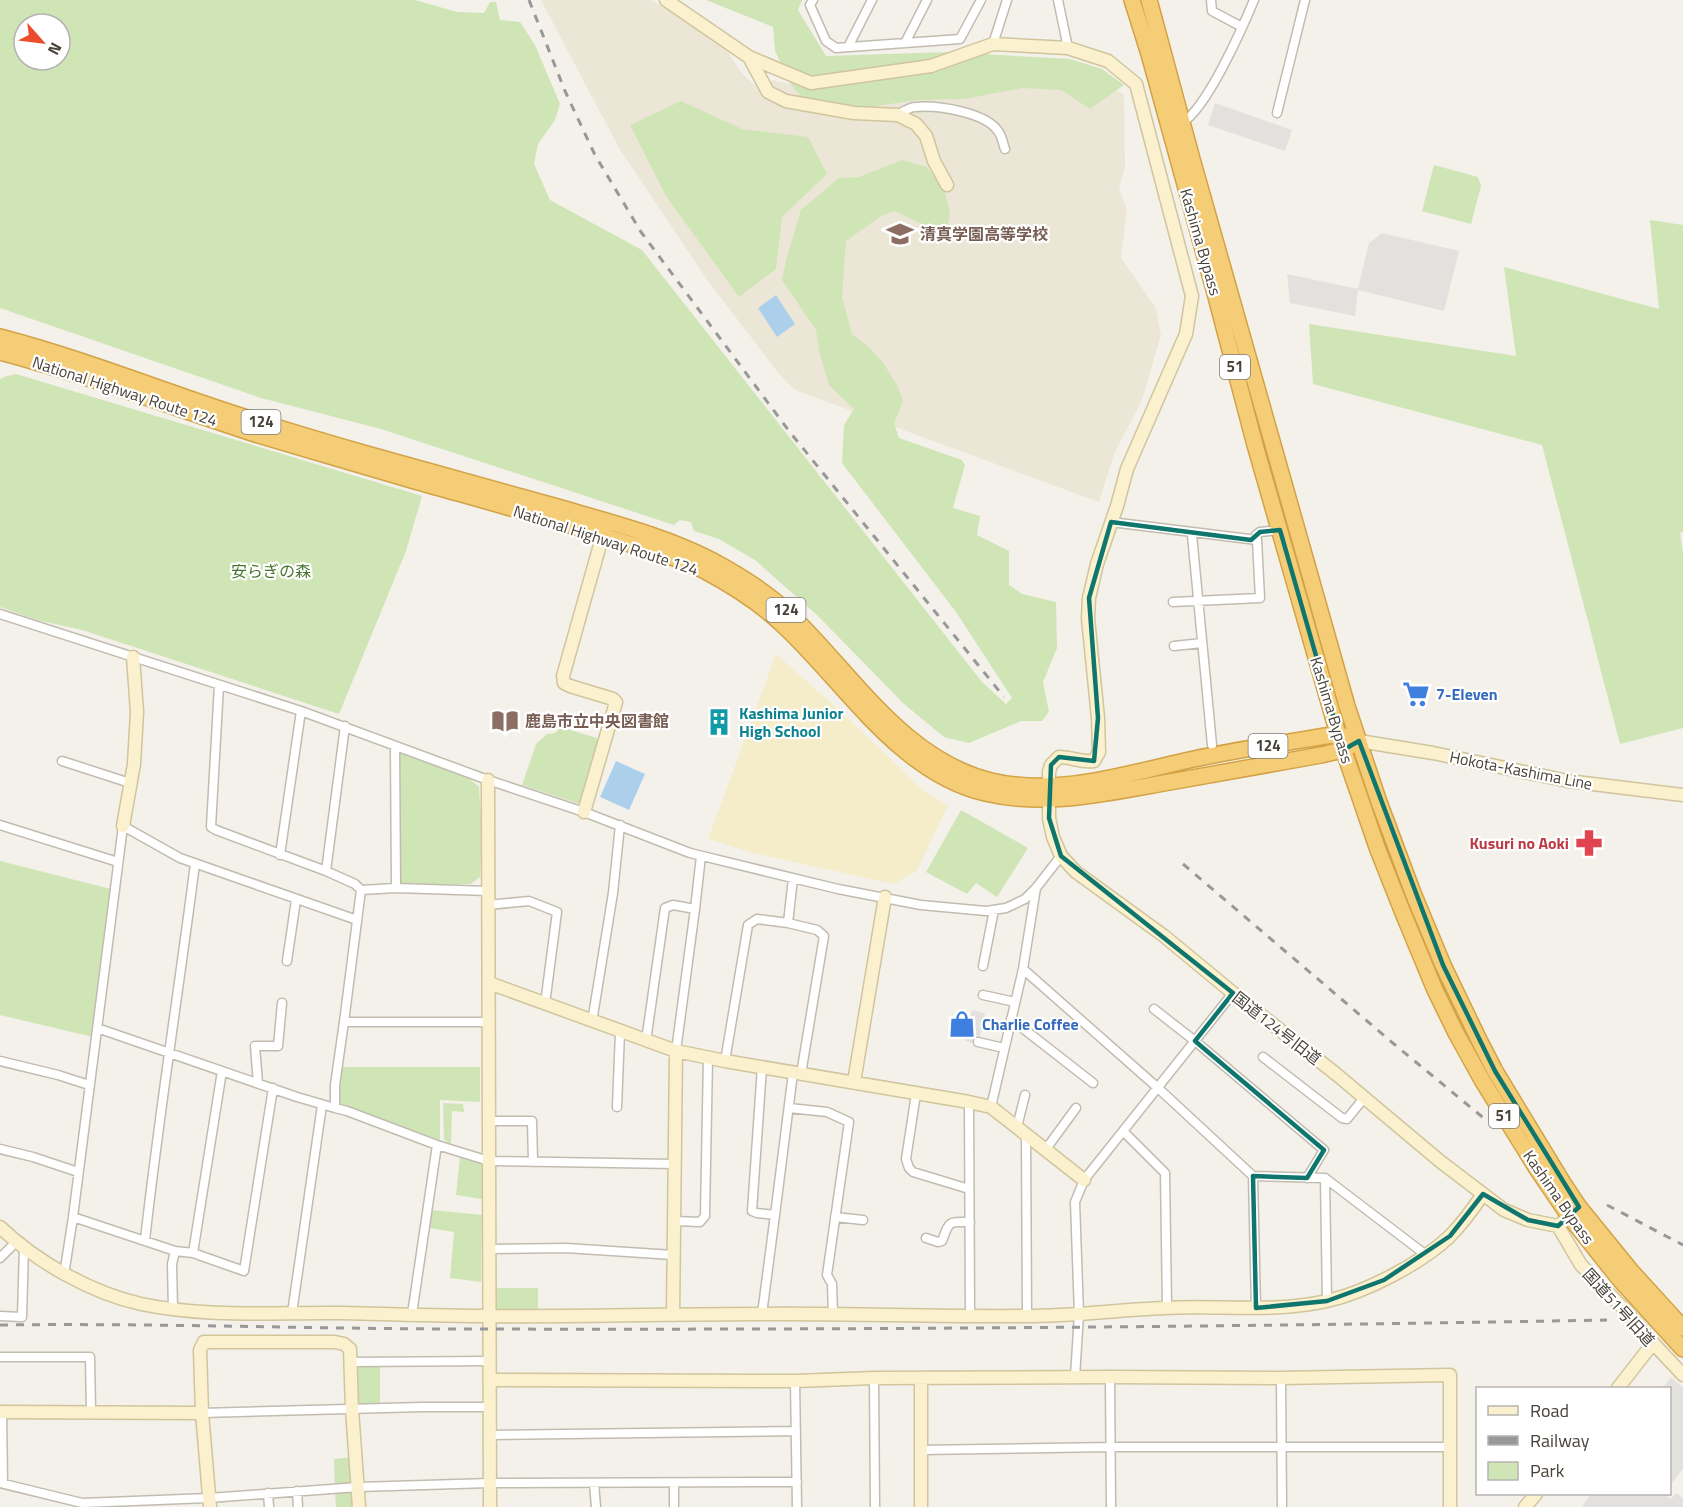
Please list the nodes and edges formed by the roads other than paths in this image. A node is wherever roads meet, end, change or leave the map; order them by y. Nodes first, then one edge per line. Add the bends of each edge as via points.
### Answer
1 (666, 0) edge
2 (813, 0) edge
3 (872, 0) edge
4 (927, 0) edge
5 (981, 0) edge
6 (1007, 0) edge
7 (1058, 0) edge
8 (1132, 0) edge
9 (1149, 0) edge
10 (1211, 0) edge
11 (1254, 0) edge
12 (1305, 0) edge
13 (1242, 27) junction
14 (905, 43) junction
15 (993, 44) junction
16 (848, 47) junction
17 (1068, 48) junction
18 (749, 57) junction
19 (1277, 114) dead end
20 (898, 116) junction
21 (1182, 123) junction
22 (1005, 149) dead end
23 (947, 185) dead end
24 (0, 337) edge
25 (0, 352) edge
26 (1111, 522) junction
27 (604, 528) junction
28 (1280, 530) junction
29 (1192, 535) dead end
30 (1257, 540) junction
31 (1198, 601) junction
32 (1173, 602) dead end
33 (0, 614) edge
34 (1202, 643) junction
35 (1174, 646) dead end
36 (133, 657) junction
37 (219, 685) junction
38 (301, 711) junction
39 (345, 726) junction
40 (1338, 734) junction
41 (1359, 741) junction
42 (1212, 745) dead end
43 (395, 746) junction
44 (1343, 750) junction
45 (62, 761) dead end
46 (488, 780) junction
47 (130, 783) junction
48 (1048, 793) junction
49 (1683, 795) edge
50 (584, 812) junction
51 (0, 825) edge
52 (620, 825) junction
53 (123, 826) junction
54 (280, 855) junction
55 (701, 856) junction
56 (1061, 856) junction
57 (118, 862) junction
58 (195, 864) junction
59 (326, 871) junction
60 (793, 878) junction
61 (396, 888) junction
62 (1036, 888) junction
63 (361, 890) junction
64 (488, 891) junction
65 (885, 897) junction
66 (296, 900) junction
67 (488, 905) junction
68 (695, 909) junction
69 (994, 910) junction
70 (357, 920) junction
71 (788, 923) junction
72 (287, 961) dead end
73 (983, 966) dead end
74 (1023, 969) junction
75 (489, 983) junction
76 (1233, 993) junction
77 (983, 994) dead end
78 (1015, 1002) junction
79 (282, 1003) dead end
80 (545, 1004) junction
81 (1154, 1009) dead end
82 (1011, 1019) junction
83 (344, 1022) junction
84 (489, 1022) junction
85 (592, 1022) junction
86 (97, 1028) junction
87 (620, 1032) junction
88 (646, 1041) junction
89 (1195, 1041) junction
90 (978, 1042) dead end
91 (1005, 1048) junction
92 (676, 1051) junction
93 (170, 1053) junction
94 (1263, 1057) dead end
95 (708, 1058) junction
96 (0, 1061) edge
97 (725, 1061) junction
98 (762, 1066) junction
99 (222, 1071) junction
100 (797, 1073) junction
101 (854, 1082) junction
102 (258, 1083) junction
103 (1093, 1083) dead end
104 (89, 1085) junction
105 (273, 1088) junction
106 (1158, 1088) junction
107 (916, 1094) junction
108 (1025, 1095) dead end
109 (1364, 1098) junction
110 (969, 1102) junction
111 (322, 1105) junction
112 (617, 1107) dead end
113 (990, 1107) junction
114 (335, 1108) junction
115 (789, 1108) junction
116 (1076, 1108) dead end
117 (489, 1121) junction
118 (1022, 1131) junction
119 (1123, 1131) junction
120 (437, 1145) junction
121 (0, 1149) edge
122 (1046, 1149) junction
123 (489, 1161) junction
124 (533, 1162) junction
125 (674, 1164) junction
126 (78, 1172) junction
127 (1253, 1176) junction
128 (1307, 1178) junction
129 (1325, 1178) junction
130 (1084, 1180) junction
131 (969, 1190) junction
132 (1483, 1194) junction
133 (775, 1215) junction
134 (73, 1217) junction
135 (835, 1217) junction
136 (1569, 1217) junction
137 (863, 1220) dead end
138 (674, 1221) junction
139 (970, 1222) junction
140 (0, 1227) edge
141 (926, 1238) dead end
142 (145, 1240) junction
143 (20, 1245) junction
144 (490, 1248) junction
145 (175, 1251) junction
146 (193, 1253) junction
147 (673, 1255) junction
148 (1426, 1255) junction
149 (0, 1258) edge
150 (64, 1275) junction
151 (1327, 1301) junction
152 (1167, 1307) junction
153 (1256, 1308) junction
154 (173, 1310) junction
155 (292, 1313) junction
156 (412, 1314) junction
157 (762, 1314) junction
158 (833, 1314) junction
159 (1078, 1314) junction
160 (673, 1315) junction
161 (0, 1316) edge
162 (490, 1316) junction
163 (970, 1316) junction
164 (1027, 1316) junction
165 (1683, 1328) edge
166 (1653, 1343) junction
167 (1683, 1349) edge
168 (0, 1357) edge
169 (490, 1361) junction
170 (351, 1362) junction
171 (1683, 1375) edge
172 (1076, 1377) junction
173 (1110, 1377) junction
174 (874, 1378) junction
175 (921, 1378) junction
176 (1281, 1378) junction
177 (490, 1380) junction
178 (795, 1381) junction
179 (1620, 1387) edge
180 (490, 1407) junction
181 (352, 1408) junction
182 (91, 1411) junction
183 (1, 1412) edge
184 (202, 1413) junction
185 (796, 1431) junction
186 (490, 1435) junction
187 (1111, 1447) junction
188 (1281, 1447) junction
189 (1450, 1447) junction
190 (921, 1450) junction
191 (674, 1482) junction
192 (797, 1482) junction
193 (1, 1483) edge
194 (490, 1483) junction
195 (594, 1483) junction
196 (358, 1487) junction
197 (297, 1491) junction
198 (268, 1493) junction
199 (1535, 1495) edge
200 (210, 1502) edge
201 (82, 1505) edge
202 (269, 1507) edge
203 (298, 1507) edge
204 (359, 1507) edge
205 (490, 1507) edge
206 (596, 1507) edge
207 (674, 1507) edge
208 (797, 1507) edge
209 (875, 1507) edge
210 (921, 1507) edge
211 (1111, 1507) edge
212 (1282, 1507) edge
213 (1450, 1507) edge
214 (1525, 1507) edge

1 - 18 street
2 - 16 street via 810,5 826,41 836,48
3 - 16 street
4 - 14 street
5 - 14 street via 960,39
6 - 15 street
7 - 17 street
8 - 28 highway, Kashima Bypass / 51
9 - 21 highway, Kashima Bypass / 51
10 - 13 street via 1212,11
11 - 13 street
12 - 19 street
13 - 21 street via 1209,91 1197,110
14 - 16 street
15 - 17 street
15 - 18 street via 931,66 811,83
17 - 26 street via 1108,61 1136,84 1192,296 1186,334 1128,469
18 - 20 street via 768,92 786,101
20 - 22 street via 912,106 957,110 991,124 999,132
20 - 23 street via 916,124 926,136
21 - 41 highway, Kashima Bypass / 51
24 - 27 highway, National Highway Route 124 / 124
25 - 27 highway, National Highway Route 124 / 124 via 256,434
26 - 30 street
26 - 48 street via 1089,598 1099,752 1094,761 1059,756 1054,760
27 - 48 highway, National Highway Route 124 / 124 via 669,541 708,558 755,586 790,614 888,718 929,753 970,774
27 - 50 street via 562,676 570,686 616,702
28 - 30 street via 1260,532
28 - 40 highway, Kashima Bypass / 51
29 - 31 street
30 - 31 street via 1260,598
31 - 32 street
31 - 34 street
33 - 36 street
34 - 35 street
34 - 42 street
36 - 37 street
36 - 47 street via 137,712
37 - 38 street
37 - 54 street via 212,826
38 - 39 street
38 - 54 street
39 - 43 street
39 - 59 street
40 - 41 highway, National Highway Route 124 / 124
40 - 44 highway, Kashima Bypass / 51
40 - 48 highway, National Highway Route 124 / 124 via 1198,758
41 - 44 highway, National Highway Route 124 / 124
41 - 49 street, Hokota-Kashima Line via 1568,781
41 - 136 highway, Kashima Bypass / 51 via 1413,893 1448,975
43 - 46 street
43 - 61 street
44 - 48 highway, National Highway Route 124 / 124 via 1092,796
44 - 136 highway, Kashima Bypass / 51 via 1378,850 1435,990 1482,1080
45 - 47 street
46 - 50 street
46 - 64 street
47 - 53 street
48 - 56 street, 国道124号旧道 via 1053,837
50 - 52 street
51 - 57 street
52 - 55 street
52 - 85 street
53 - 57 street
53 - 58 street
54 - 59 street
55 - 60 street
55 - 68 street
56 - 62 street
56 - 76 street, 国道124号旧道 via 1076,872 1164,936
57 - 86 street
58 - 66 street
58 - 93 street
59 - 63 street
60 - 65 street
60 - 71 street
61 - 63 street
61 - 64 street
62 - 69 street via 1012,906
62 - 74 street
63 - 70 street
64 - 67 street
65 - 69 street via 921,905
65 - 101 street
66 - 70 street
66 - 72 street
67 - 75 street
67 - 80 street via 530,901 557,912
68 - 88 street via 673,905 665,908
68 - 92 street
69 - 73 street
70 - 83 street
71 - 97 street via 758,920 748,925
71 - 100 street via 817,930 824,936
74 - 78 street
74 - 106 street
75 - 80 street
75 - 84 street
76 - 89 street
76 - 109 street, 国道124号旧道
77 - 78 street
78 - 82 street
79 - 102 street via 278,1046 255,1046
80 - 85 street
81 - 89 street
82 - 91 street
82 - 103 street
83 - 84 street
83 - 114 street via 334,1085
84 - 117 street
85 - 87 street
86 - 93 street
86 - 104 street
87 - 88 street
87 - 112 street
88 - 92 street
89 - 106 street
89 - 128 street via 1324,1150
90 - 91 street
91 - 113 street
92 - 95 street
92 - 125 street
93 - 99 street
93 - 142 street
94 - 109 street via 1342,1118 1347,1119
95 - 97 street
95 - 138 street via 705,1216 700,1222
96 - 104 street
97 - 98 street
98 - 100 street
98 - 133 street via 752,1211
99 - 102 street
99 - 146 street
100 - 101 street
100 - 115 street
101 - 107 street
102 - 105 street
104 - 126 street
105 - 111 street
105 - 146 street via 244,1271
106 - 119 street
106 - 127 street
107 - 110 street
107 - 131 street via 906,1159 909,1168
108 - 118 street
109 - 132 street, 国道124号旧道
110 - 113 street
110 - 131 street
111 - 114 street
111 - 155 street
113 - 118 street
114 - 120 street
115 - 133 street
115 - 135 street via 827,1112 849,1122
116 - 122 street
117 - 123 street
117 - 124 street via 532,1121
118 - 122 street
118 - 164 street
119 - 130 street
119 - 152 street via 1164,1173
120 - 123 street
120 - 156 street
121 - 126 street
122 - 130 street
123 - 124 street
123 - 144 street
124 - 125 street
125 - 138 street
126 - 134 street
127 - 128 street
127 - 153 street
128 - 129 street
129 - 148 street
129 - 151 street
130 - 159 street via 1075,1202
131 - 139 street
132 - 136 street, 国道124号旧道 via 1504,1210 1528,1220
132 - 148 street via 1450,1236
133 - 157 street
134 - 142 street
134 - 150 street
135 - 137 street
135 - 158 street via 827,1275 832,1284
136 - 165 highway, Kashima Bypass / 51 via 1631,1271
136 - 166 street, 国道51号旧道 via 1581,1265
136 - 167 highway, Kashima Bypass / 51
138 - 147 street
139 - 141 street via 952,1222 938,1242
139 - 163 street
140 - 143 street
142 - 145 street
143 - 149 street
143 - 150 street
143 - 161 street via 22,1317
144 - 147 street
144 - 162 street
145 - 146 street
145 - 154 street
147 - 160 street
148 - 151 street via 1384,1280
150 - 154 street via 129,1301
151 - 153 street
152 - 153 street
152 - 159 street
154 - 155 street
155 - 156 street
156 - 162 street
157 - 158 street
157 - 160 street
158 - 163 street
159 - 164 street
159 - 172 street
160 - 162 street
162 - 169 street
163 - 164 street
166 - 171 street, 国道51号旧道
166 - 179 street
168 - 182 street via 90,1357
169 - 170 street
169 - 177 street
170 - 181 street
170 - 184 street via 350,1349 335,1342 204,1342 200,1350
172 - 173 street
172 - 175 street
173 - 176 street
173 - 187 street
174 - 175 street
174 - 178 street
174 - 209 street
175 - 190 street
176 - 188 street
176 - 189 street via 1450,1376
177 - 178 street
177 - 180 street
178 - 185 street
180 - 181 street
180 - 186 street
181 - 184 street
181 - 196 street
182 - 183 street
182 - 184 street
183 - 193 street
184 - 200 street
185 - 186 street
185 - 192 street
186 - 194 street
187 - 188 street
187 - 190 street
187 - 211 street
188 - 189 street
188 - 212 street
189 - 213 street
190 - 210 street
191 - 192 street
191 - 195 street
191 - 207 street
192 - 208 street
193 - 201 street
194 - 195 street
194 - 196 street
194 - 205 street
195 - 206 street
196 - 197 street
196 - 204 street
197 - 198 street
197 - 203 street
198 - 200 street
198 - 202 street
199 - 214 street
200 - 201 street

